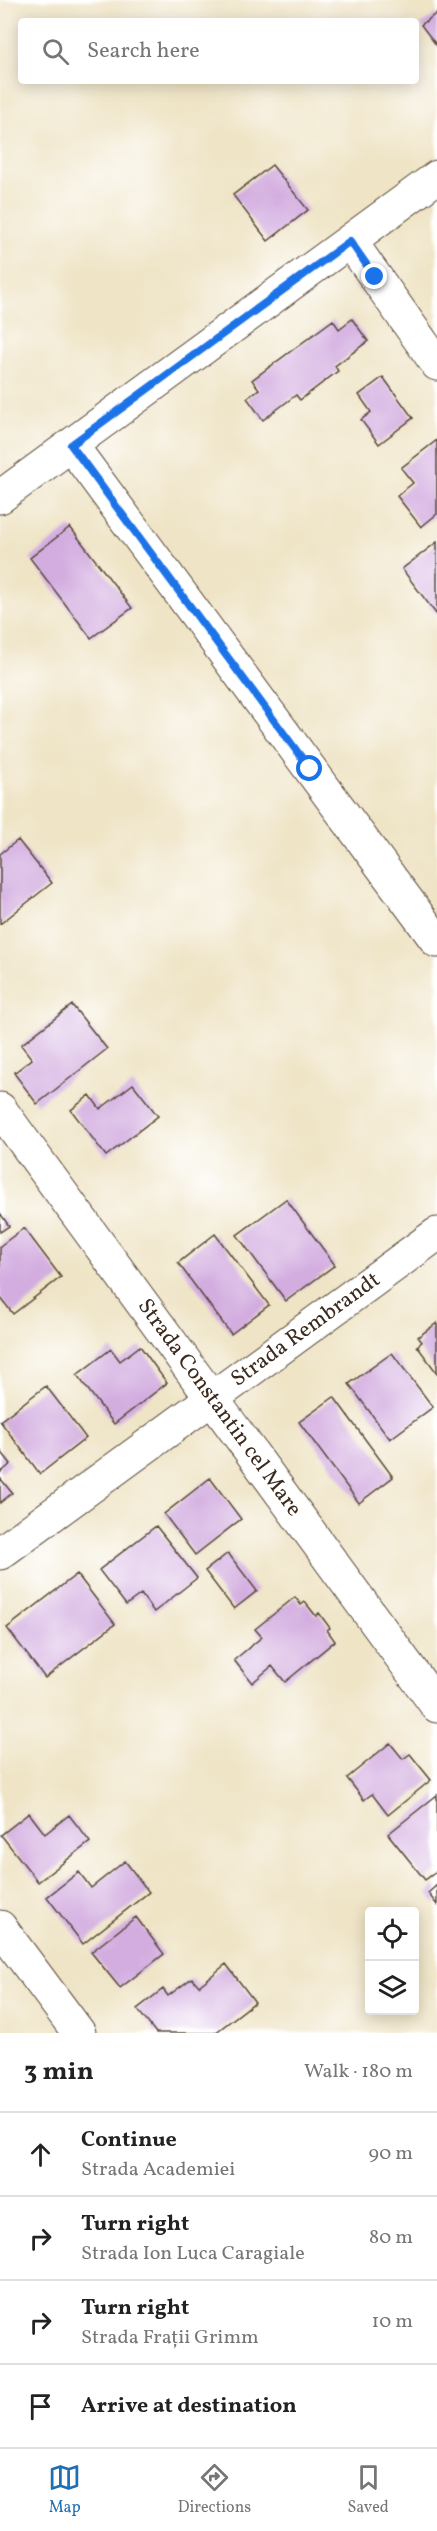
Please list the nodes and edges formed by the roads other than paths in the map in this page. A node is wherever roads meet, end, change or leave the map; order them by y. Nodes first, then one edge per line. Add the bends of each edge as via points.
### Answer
1 (437, 177) edge
2 (350, 241) junction
3 (437, 363) edge
4 (71, 445) junction
5 (0, 497) edge
6 (437, 941) edge
7 (0, 1109) edge
8 (437, 1234) edge
9 (212, 1399) junction
10 (0, 1553) edge
11 (437, 1707) edge
12 (0, 1927) edge
13 (78, 2033) edge

1 - 2 street
2 - 3 street
2 - 4 street
4 - 5 street
4 - 6 street
7 - 9 street, Strada Constantin cel Mare
8 - 9 street, Strada Rembrandt
9 - 10 street, Strada Rembrandt
9 - 11 street, Strada Constantin cel Mare
12 - 13 street

